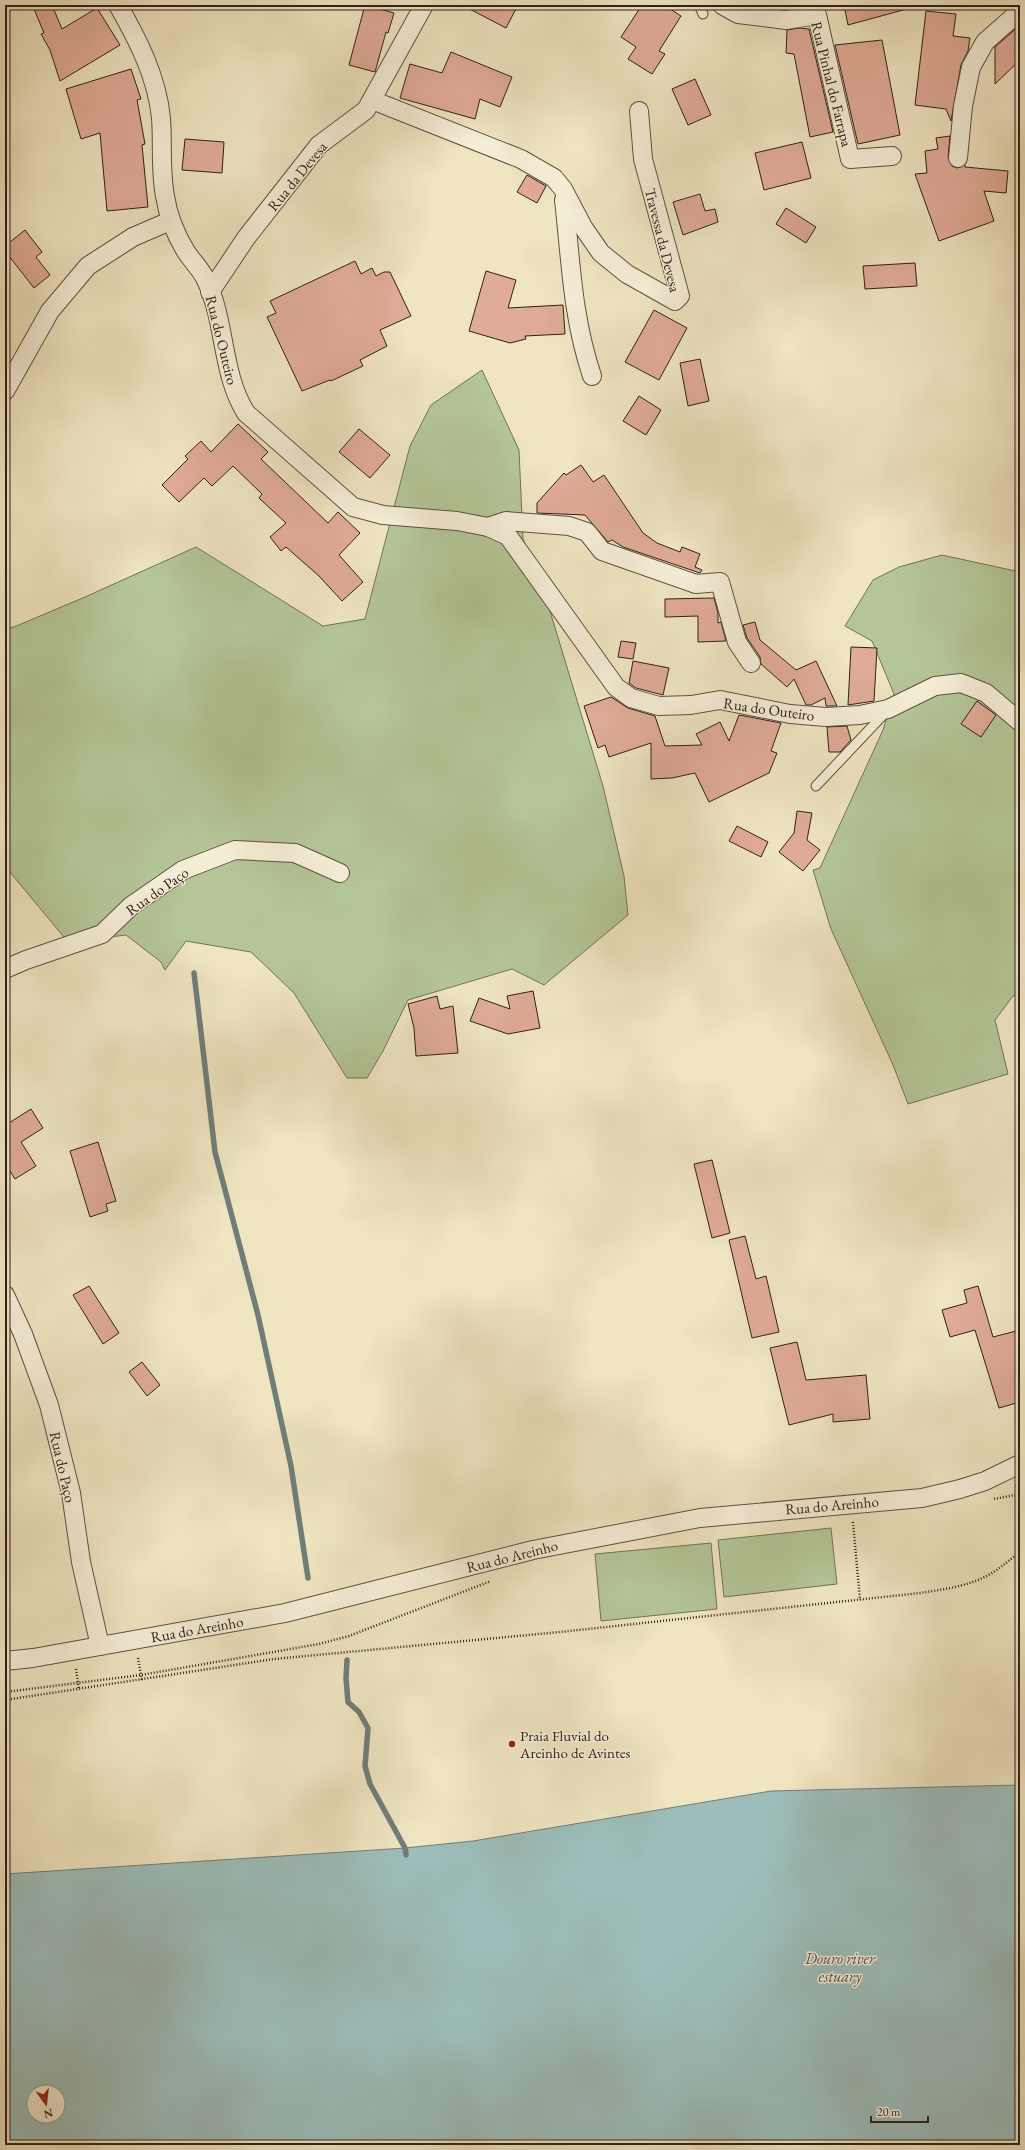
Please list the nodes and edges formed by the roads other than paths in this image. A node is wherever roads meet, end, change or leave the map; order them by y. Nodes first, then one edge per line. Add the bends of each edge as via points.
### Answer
1 (118, 5) edge
2 (424, 5) edge
3 (699, 5) edge
4 (722, 5) edge
5 (1020, 11) edge
6 (703, 14) dead end
7 (372, 100) junction
8 (639, 111) dead end
9 (892, 156) dead end
10 (958, 158) dead end
11 (563, 189) junction
12 (170, 221) junction
13 (210, 292) junction
14 (592, 376) dead end
15 (5, 390) edge
16 (488, 527) junction
17 (751, 663) dead end
18 (888, 709) junction
19 (1020, 722) edge
20 (816, 786) dead end
21 (340, 872) dead end
22 (5, 969) edge
23 (5, 1295) edge
24 (1020, 1464) edge
25 (100, 1646) junction
26 (5, 1661) edge

1 - 12 street, Rua do Outeiro via 138,39 154,83 160,117 164,196
2 - 7 street, Rua da Devesa
3 - 6 lane
4 - 9 street, Rua Pinhal do Farrapa via 738,14 786,20 817,15 850,159
5 - 10 street via 985,42 971,67 963,106
7 - 11 street, Travessa da Devesa via 521,159 554,178
7 - 13 street, Rua da Devesa via 366,110 319,145 246,238
8 - 11 street, Travessa da Devesa via 643,159 680,296 675,301 627,274 601,253 583,227
11 - 14 street via 572,293 582,346
12 - 13 street, Rua do Outeiro via 185,250 206,279
12 - 15 street via 133,237 88,266 50,311
13 - 16 street, Rua do Outeiro via 236,396 246,413 352,507 383,514 457,521
16 - 17 street, Rua do Outeiro via 506,521 569,526 587,532 602,551 696,584 720,582 737,642
16 - 18 street, Rua do Outeiro via 508,536 616,688 631,698 659,706 691,705 720,700 790,714 826,717 860,715
18 - 19 street, Rua do Outeiro via 935,686 961,683 986,693
18 - 20 lane
21 - 22 street, Rua do Paço via 295,853 235,850 183,870 132,906 102,934
23 - 25 street, Rua do Paço via 23,1334 49,1406 71,1493 81,1562
24 - 25 street, Rua do Areinho via 985,1481 922,1498 700,1518 533,1550 285,1613
25 - 26 street, Rua do Areinho

